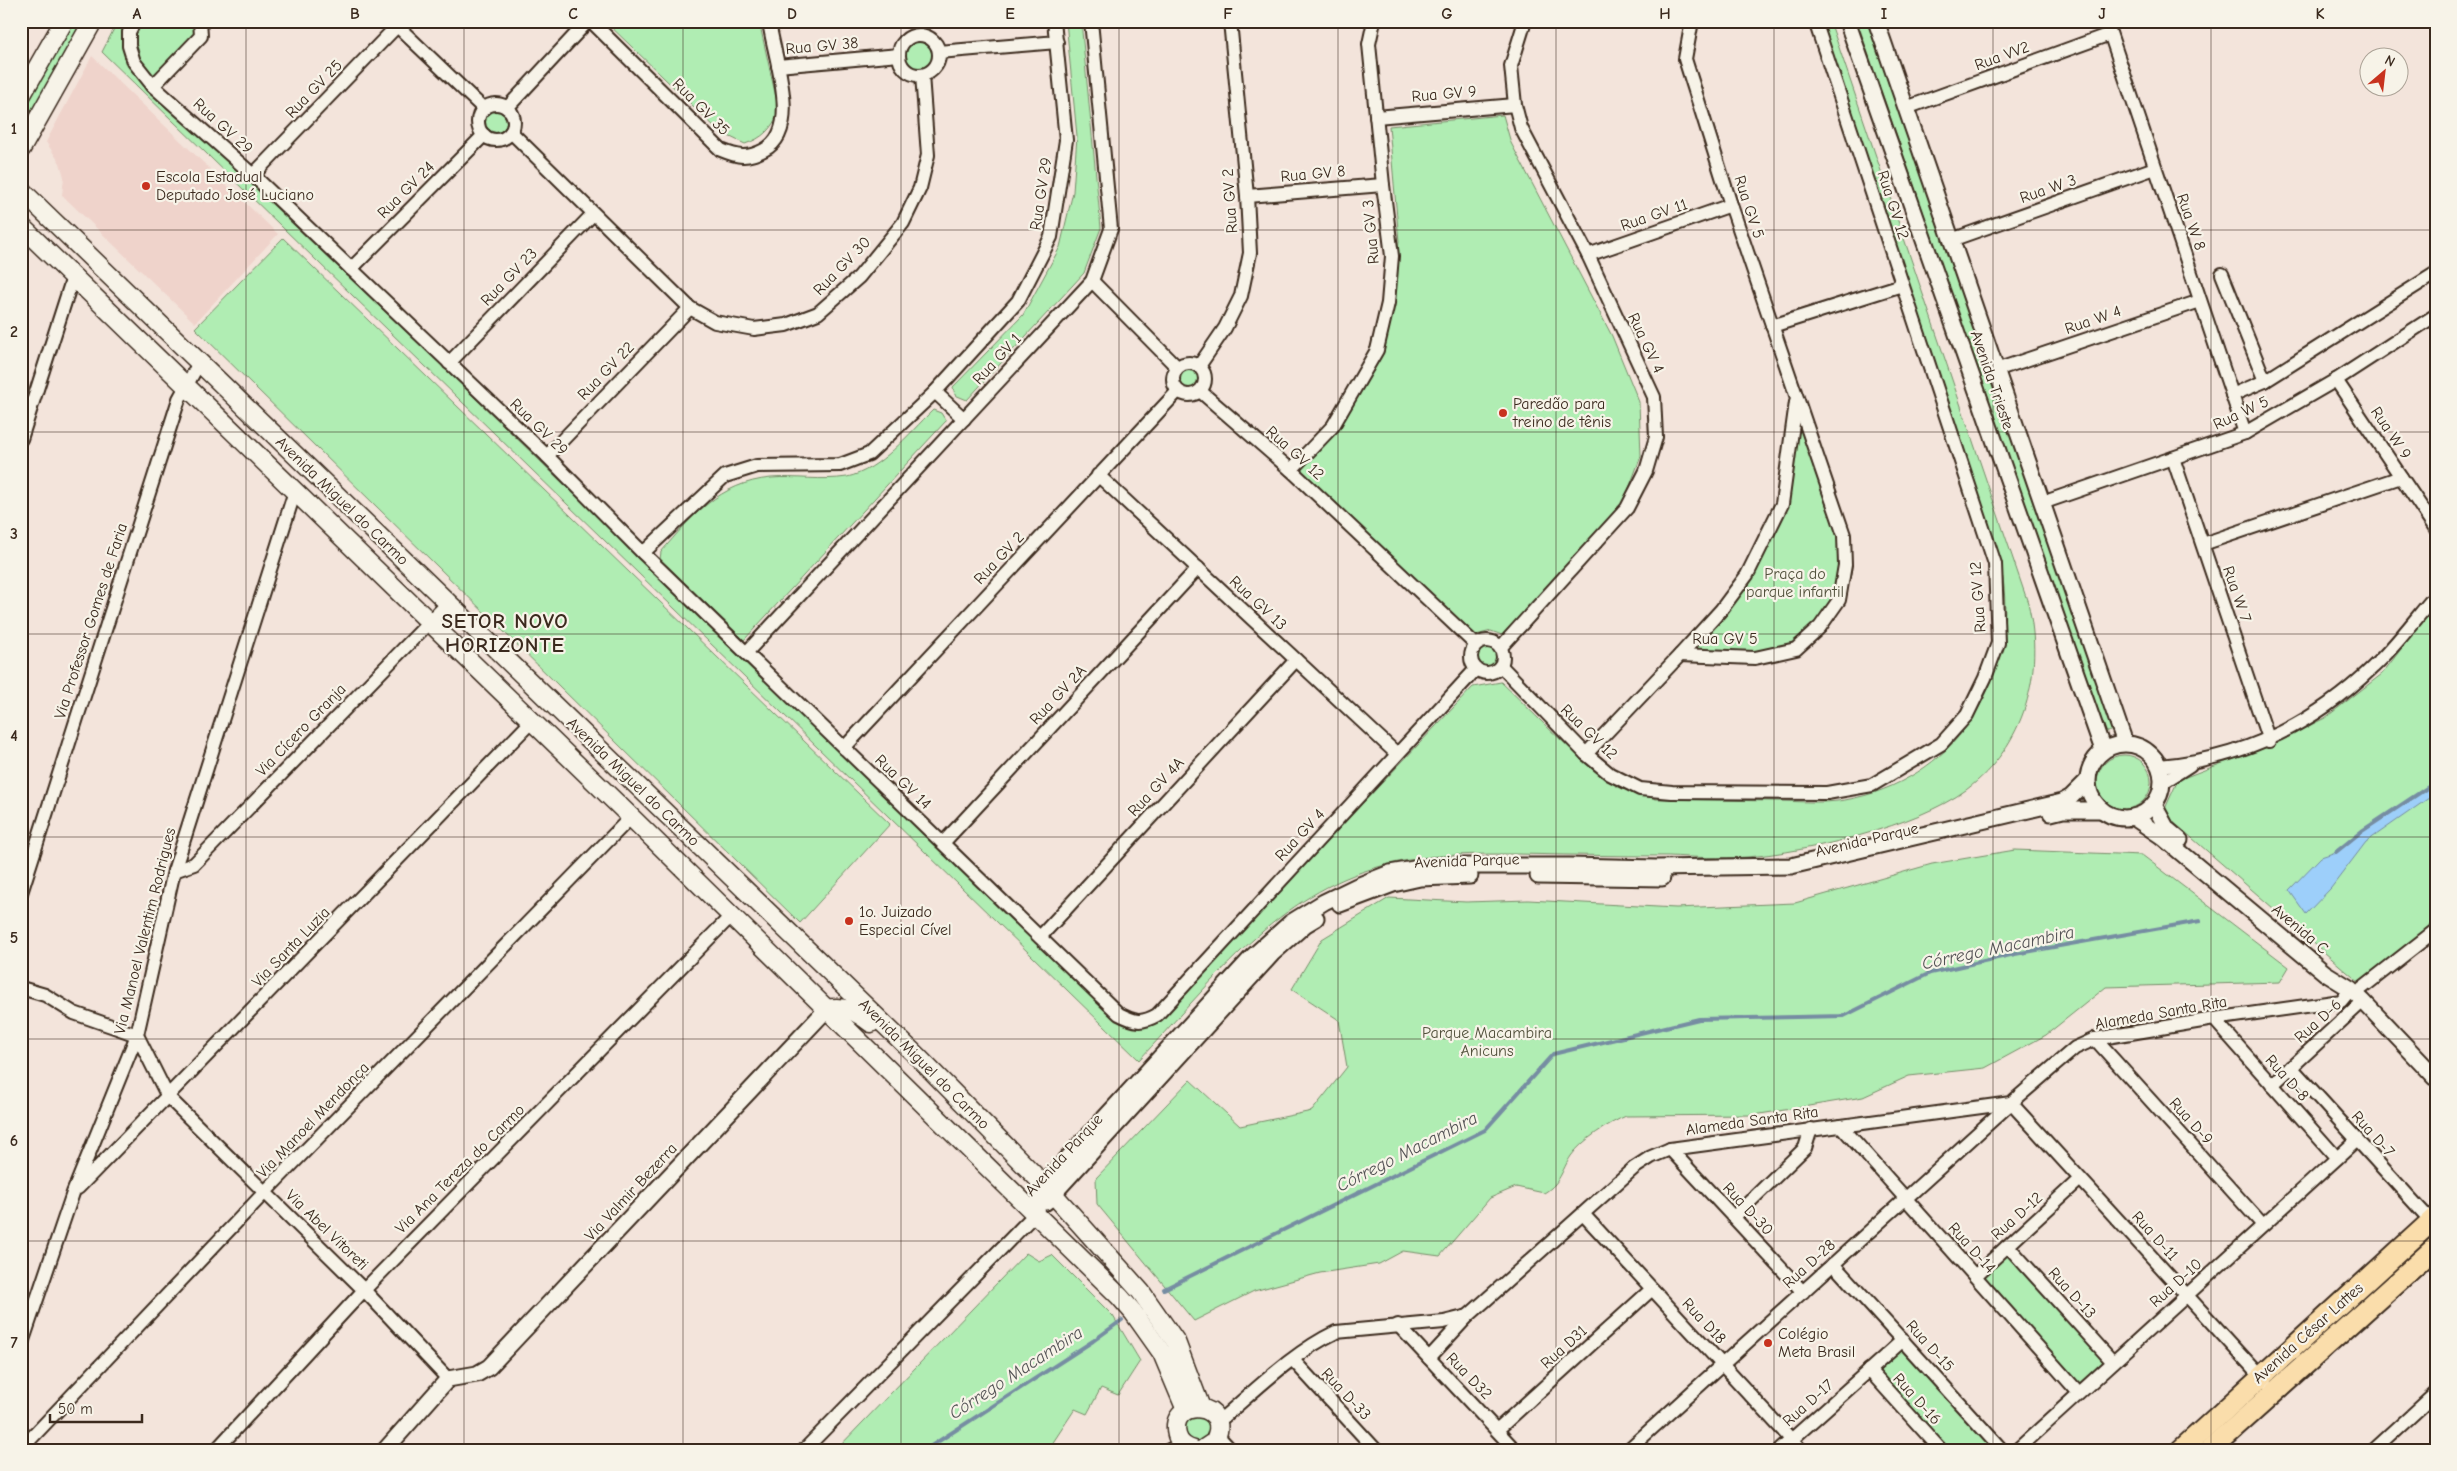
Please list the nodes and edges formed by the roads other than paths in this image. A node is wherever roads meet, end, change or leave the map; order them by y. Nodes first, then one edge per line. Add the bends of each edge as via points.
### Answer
1 (64, 21) edge
2 (93, 21) edge
3 (136, 21) edge
4 (200, 21) edge
5 (590, 21) edge
6 (769, 21) edge
7 (1054, 21) edge
8 (1091, 21) edge
9 (1230, 21) edge
10 (1374, 21) edge
11 (1525, 21) edge
12 (1692, 21) edge
13 (1815, 21) edge
14 (1847, 21) edge
15 (1876, 21) edge
16 (2106, 21) edge
17 (394, 24) edge
18 (915, 28) edge
19 (2110, 34) junction
20 (1056, 42) junction
21 (939, 52) junction
22 (899, 55) junction
23 (778, 66) junction
24 (922, 75) junction
25 (154, 86) junction
26 (21, 96) edge
27 (1515, 104) junction
28 (507, 108) junction
29 (1906, 108) junction
30 (484, 109) junction
31 (1376, 117) junction
32 (511, 132) junction
33 (484, 134) junction
34 (21, 149) edge
35 (2155, 168) junction
36 (253, 175) junction
37 (1383, 185) junction
38 (21, 190) edge
39 (1247, 196) junction
40 (1731, 205) junction
41 (593, 214) junction
42 (21, 226) edge
43 (1951, 240) junction
44 (1588, 255) junction
45 (102, 268) junction
46 (351, 269) junction
47 (2436, 273) edge
48 (2222, 274) dead end
49 (73, 276) junction
50 (1092, 281) junction
51 (1902, 285) junction
52 (96, 300) junction
53 (2200, 301) junction
54 (690, 308) junction
55 (2436, 315) edge
56 (1772, 326) junction
57 (199, 363) junction
58 (449, 363) junction
59 (1199, 366) junction
60 (1177, 367) junction
61 (1996, 370) junction
62 (2336, 380) junction
63 (2265, 381) junction
64 (185, 385) junction
65 (1178, 391) junction
66 (1200, 391) junction
67 (936, 392) junction
68 (2232, 395) junction
69 (1796, 400) junction
70 (964, 418) junction
71 (2245, 433) junction
72 (21, 438) edge
73 (547, 456) junction
74 (2173, 458) junction
75 (1291, 470) junction
76 (1098, 475) junction
77 (2401, 477) junction
78 (295, 491) junction
79 (2042, 503) junction
80 (2436, 529) edge
81 (2203, 544) junction
82 (643, 554) junction
83 (1198, 568) junction
84 (2436, 595) edge
85 (448, 603) junction
86 (429, 622) junction
87 (1476, 645) junction
88 (1501, 648) junction
89 (746, 653) junction
90 (1680, 655) junction
91 (1296, 660) junction
92 (1501, 666) junction
93 (1476, 669) junction
94 (531, 722) junction
95 (2269, 741) junction
96 (2125, 743) junction
97 (844, 748) junction
98 (2103, 750) junction
99 (1397, 754) junction
100 (1586, 754) junction
101 (2192, 763) junction
102 (2159, 766) junction
103 (2087, 781) junction
104 (2162, 783) junction
105 (2154, 804) junction
106 (2101, 810) junction
107 (631, 817) junction
108 (2133, 817) junction
109 (943, 843) junction
110 (174, 871) junction
111 (21, 893) edge
112 (732, 916) junction
113 (2436, 930) edge
114 (1040, 937) junction
115 (21, 988) edge
116 (2359, 993) junction
117 (827, 1009) junction
118 (2214, 1019) junction
119 (1146, 1021) joint
120 (137, 1035) junction
121 (2095, 1039) junction
122 (918, 1057) junction
123 (2436, 1066) edge
124 (2291, 1068) junction
125 (2436, 1078) edge
126 (2272, 1085) junction
127 (168, 1097) junction
128 (2011, 1103) junction
129 (1841, 1126) junction
130 (1811, 1129) junction
131 (2357, 1140) junction
132 (1670, 1149) junction
133 (2337, 1158) junction
134 (2080, 1179) junction
135 (1049, 1190) junction
136 (265, 1192) junction
137 (73, 1193) junction
138 (1906, 1198) junction
139 (1036, 1212) junction
140 (1583, 1214) junction
141 (1734, 1217) junction
142 (2433, 1219) edge
143 (2263, 1225) junction
144 (2008, 1246) junction
145 (2436, 1248) edge
146 (1833, 1264) junction
147 (1975, 1276) junction
148 (1652, 1289) junction
149 (364, 1290) junction
150 (1803, 1292) junction
151 (2186, 1295) junction
152 (1468, 1316) junction
153 (1398, 1325) junction
154 (1903, 1340) junction
155 (21, 1346) edge
156 (1429, 1358) junction
157 (1293, 1360) junction
158 (2113, 1362) junction
159 (1722, 1365) junction
160 (1869, 1370) junction
161 (2260, 1376) junction
162 (448, 1379) junction
163 (2274, 1391) junction
164 (2079, 1393) junction
165 (2436, 1393) edge
166 (1194, 1409) junction
167 (1497, 1430) junction
168 (1791, 1440) junction
169 (1198, 1445) edge
170 (21, 1450) edge
171 (216, 1450) edge
172 (385, 1450) edge
173 (804, 1450) edge
174 (1232, 1450) edge
175 (1376, 1450) edge
176 (1515, 1450) edge
177 (1628, 1450) edge
178 (1780, 1450) edge
179 (1801, 1450) edge
180 (1941, 1450) edge
181 (2002, 1450) edge
182 (2017, 1450) edge
183 (2180, 1450) edge
184 (2210, 1450) edge
185 (2374, 1450) edge

1 - 26 main road
2 - 34 main road
3 - 25 street, Rua GV 29 via 129,32 129,46 134,62
4 - 25 street via 201,36
5 - 23 street, Rua GV 35 via 721,150 734,156 749,158 767,149 778,138 784,124 784,111
5 - 28 street
6 - 23 street, Rua GV 35
7 - 20 street, Rua GV 29
8 - 50 street, Rua GV 1 via 1111,230
9 - 39 street, Rua GV 2
10 - 31 street, Rua GV 3 via 1370,44
11 - 27 street, Rua GV 4 via 1511,66
12 - 40 street, Rua GV 5 via 1685,59
13 - 51 street, Rua GV 12
14 - 98 street, Avenida Trieste
15 - 29 street, Avenida Trieste
16 - 19 street, Rua W 8
17 - 30 street
17 - 36 street, Rua GV 25
18 - 21 street via 931,38
18 - 22 street via 901,45
19 - 29 street, Rua VV2
19 - 35 street, Rua W 8
20 - 21 street
20 - 67 street, Rua GV 29 via 1066,140 1051,237 1018,301
21 - 24 street via 936,67
22 - 23 street, Rua GV 38
22 - 24 street via 905,70
24 - 54 street, Rua GV 30 via 928,155 920,188 903,223 859,277 818,313 786,325 754,329 722,324
25 - 36 street, Rua GV 29
27 - 31 street, Rua GV 9
27 - 44 street, Rua GV 4 via 1521,128
28 - 30 street via 493,105
28 - 32 street via 513,117
29 - 43 street, Avenida Trieste
30 - 33 street via 479,124
31 - 37 street, Rua GV 3
32 - 33 street via 499,140
32 - 41 street, Rua GV 30
33 - 46 street, Rua GV 24
35 - 43 street, Rua W 3
35 - 53 street, Rua W 8
36 - 46 street, Rua GV 29
37 - 39 street, Rua GV 8
37 - 75 street, Rua GV 3 via 1392,256 1388,302 1377,350 1333,426
38 - 45 main road, Avenida Miguel do Carmo
39 - 59 street, Rua GV 2 via 1250,253 1242,296
40 - 44 street, Rua GV 11
40 - 56 street, Rua GV 5
41 - 54 street, Rua GV 30
41 - 58 street, Rua GV 23
42 - 49 main road, Avenida Miguel do Carmo
43 - 61 street, Avenida Trieste
44 - 88 street, Rua GV 4 via 1654,397 1656,437 1646,471 1627,508
45 - 52 main road
45 - 57 main road, Avenida Miguel do Carmo
46 - 58 street, Rua GV 29
47 - 63 street
48 - 63 street
49 - 52 main road, Avenida Miguel do Carmo
49 - 72 street
50 - 60 street
50 - 70 street, Rua GV 1
51 - 56 street
51 - 100 street, Rua GV 12 via 1996,564 1998,643 1967,714 1941,744 1872,785 1828,793 1640,789 1610,774
52 - 64 main road, Avenida Miguel do Carmo
53 - 61 street, Rua W 4
53 - 68 street, Rua W 8
54 - 73 street, Rua GV 22
55 - 62 street, Rua W 5
56 - 69 street, Rua GV 5
57 - 64 street, Via Professor Gomes de Faria
57 - 85 main road, Avenida Miguel do Carmo
58 - 73 street, Rua GV 29
59 - 60 street via 1190,362
59 - 66 street via 1205,380
60 - 65 street via 1173,381
61 - 79 street, Avenida Trieste
62 - 71 street, Rua W 5
62 - 77 street, Rua W 9
63 - 68 street
64 - 78 main road, Avenida Miguel do Carmo
64 - 111 street, Via Professor Gomes de Faria
65 - 66 street via 1192,395
65 - 76 street, Rua GV 2
66 - 75 street, Rua GV 12
67 - 70 street
67 - 82 street, Rua GV 29 via 869,454 840,465 757,466 725,476
68 - 71 street, Rua W 8
69 - 90 street, Rua GV 5 via 1782,504 1747,576
69 - 90 street, Rua GV 5 via 1844,535 1845,565 1839,600 1820,627 1796,649 1755,658
70 - 89 street, Rua GV 1
71 - 74 street, Rua W 5
73 - 82 street, Rua GV 29
74 - 79 street, Rua W 5
74 - 81 street, Rua W 7
75 - 87 street, Rua GV 12
76 - 83 street, Rua GV 13
76 - 97 street, Rua GV 2
77 - 80 street, Rua W 9
77 - 81 street
78 - 86 main road, Avenida Miguel do Carmo
78 - 110 street, Via Manoel Valentim Rodrigues
79 - 96 street, Avenida Trieste
81 - 95 street, Rua W 7
82 - 89 street, Rua GV 14
83 - 91 street, Rua GV 13
83 - 109 street, Rua GV 2A
84 - 95 street via 2374,667 2322,711
85 - 86 street, Via Cícero Granja
85 - 122 main road, Avenida Miguel do Carmo
86 - 94 main road, Avenida Miguel do Carmo
86 - 110 street, Via Cícero Granja via 194,864
87 - 88 street via 1489,640
87 - 93 street via 1471,653
88 - 92 street via 1504,658
89 - 97 street, Rua GV 14
90 - 100 street, Rua GV 5
91 - 99 street, Rua GV 13
91 - 114 street, Rua GV 4A
92 - 93 street via 1490,673
92 - 100 street, Rua GV 12
93 - 99 street, Rua GV 4
94 - 107 main road, Avenida Miguel do Carmo
94 - 127 street, Via Santa Luzia
95 - 101 street
96 - 98 street
96 - 102 street via 2145,750
97 - 109 street, Rua GV 14
98 - 103 street via 2091,764
99 - 119 street, Rua GV 4 via 1157,1015
101 - 102 street
101 - 104 street
102 - 104 street
103 - 106 street via 2093,800
103 - 135 street, Avenida Parque via 2062,802 1791,866 1432,866 1390,874 1357,886 1290,923 1253,956
104 - 105 street
105 - 108 street
105 - 116 street, Avenida C via 2167,829 2332,966
106 - 108 street via 2116,817
106 - 135 street, Avenida Parque via 2063,810 1798,874 1420,878 1368,893 1340,904 1306,924 1272,954
107 - 112 main road, Avenida Miguel do Carmo
107 - 136 street, Via Manoel Mendonça
108 - 116 street, Avenida C via 2162,836 2325,973
109 - 114 street, Rua GV 14
110 - 120 street, Via Manoel Valentim Rodrigues
112 - 117 main road, Avenida Miguel do Carmo
112 - 149 street, Via Ana Tereza do Carmo
113 - 116 street, Alameda Santa Rita
114 - 119 street, Rua GV 14 via 1119,1014 1132,1021
115 - 120 street via 60,1002 74,1013
116 - 118 street, Alameda Santa Rita via 2340,1001
116 - 123 street, Avenida C
116 - 124 street, Rua D-6
116 - 125 street, Avenida C
117 - 122 main road via 840,1006 852,1010
117 - 139 main road, Avenida Miguel do Carmo
117 - 162 street, Via Valmir Bezerra via 489,1367 477,1374
118 - 121 street, Alameda Santa Rita
118 - 126 street, Rua D-8
120 - 127 street, Via Abel Vitoreti
120 - 137 street, Via Manoel Valentim Rodrigues
121 - 128 street, Alameda Santa Rita via 2075,1048
121 - 143 street, Rua D-9
122 - 135 main road, Avenida Miguel do Carmo
124 - 126 street, Rua D-6
124 - 131 street, Rua D-7
126 - 133 street, Rua D-8
127 - 136 street, Via Abel Vitoreti
127 - 137 street, Via Santa Luzia
128 - 129 street, Alameda Santa Rita
128 - 134 street, Rua D-11
128 - 138 street, Rua D-28
129 - 130 street, Alameda Santa Rita
129 - 138 street, Rua D-14
130 - 132 street, Alameda Santa Rita
130 - 141 street via 1805,1148
131 - 133 street, Rua D-10
131 - 142 street, Rua D-7
132 - 140 street, Alameda Santa Rita via 1634,1168
132 - 141 street, Rua D-30
133 - 143 street, Rua D-10
134 - 144 street, Rua D-12
134 - 151 street, Rua D-11
135 - 139 street, Avenida Parque
135 - 166 main road, Avenida Miguel do Carmo via 1141,1292 1176,1342
136 - 149 street, Via Abel Vitoreti
136 - 170 street, Via Manoel Mendonça
137 - 155 street, Via Manoel Valentim Rodrigues
138 - 146 street, Rua D-28
138 - 147 street, Rua D-14
139 - 166 main road, Avenida Miguel do Carmo via 1133,1312 1162,1353
139 - 173 street
140 - 148 street, Rua D18
140 - 152 street, Alameda Santa Rita
141 - 150 street, Rua D-30
142 - 161 main road, Avenida César Lattes
143 - 151 street, Rua D-10
144 - 147 street, Rua D-12
144 - 158 street, Rua D-13
145 - 163 main road, Avenida César Lattes
146 - 150 street, Rua D-28
146 - 154 street, Rua D-15
147 - 164 street, Rua D-14
148 - 159 street, Rua D18
148 - 167 street, Rua D31
149 - 162 street, Via Abel Vitoreti
149 - 171 street, Via Ana Tereza do Carmo
150 - 159 street, Rua D-28
151 - 158 street, Rua D-10
151 - 161 street, Rua D-11
152 - 153 street, Alameda Santa Rita via 1444,1322
152 - 156 street
153 - 156 street, Rua D32
153 - 157 street, Alameda Santa Rita via 1336,1332 1320,1339
154 - 160 street, Rua D-17
154 - 181 street, Rua D-15
156 - 167 street, Rua D32
157 - 169 street, Alameda Santa Rita
157 - 175 street, Rua D-33
158 - 164 street, Rua D-10
159 - 168 street, Rua D18
159 - 177 street, Rua D-28
160 - 168 street, Rua D-17
160 - 180 street, Rua D-16
161 - 163 street, Rua D-11
161 - 183 main road, Avenida César Lattes
162 - 172 street
163 - 184 main road, Avenida César Lattes
164 - 182 street, Rua D-10
165 - 185 street
166 - 169 main road via 1214,1415
166 - 169 main road via 1179,1418 1176,1427 1178,1437
167 - 176 street, Rua D32
168 - 178 street, Rua D-17
168 - 179 street, Rua D18
169 - 174 street

